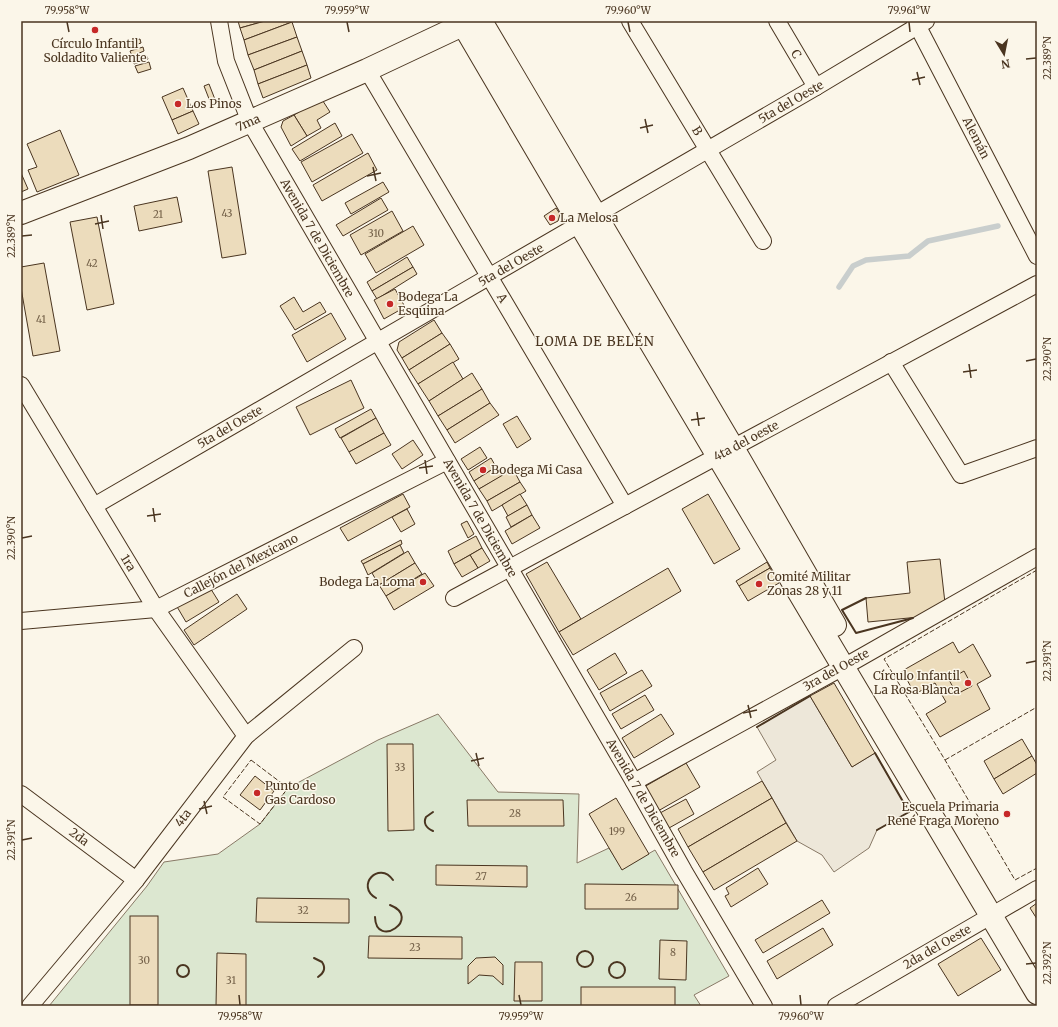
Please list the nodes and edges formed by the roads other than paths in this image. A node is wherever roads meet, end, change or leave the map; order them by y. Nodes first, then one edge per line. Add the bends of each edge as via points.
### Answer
1 (219, 21) edge
2 (630, 21) edge
3 (777, 21) edge
4 (469, 22) edge
5 (920, 23) edge
6 (367, 70) junction
7 (816, 87) junction
8 (250, 122) junction
9 (709, 150) junction
10 (21, 213) edge
11 (588, 220) junction
12 (763, 241) dead end
13 (1037, 256) edge
14 (490, 277) junction
15 (1037, 284) edge
16 (378, 342) junction
17 (891, 362) junction
18 (21, 385) edge
19 (1037, 448) edge
20 (725, 452) junction
21 (447, 461) junction
22 (94, 506) junction
23 (625, 506) junction
24 (1037, 557) edge
25 (510, 568) junction
26 (454, 598) dead end
27 (156, 609) junction
28 (21, 621) edge
29 (354, 648) dead end
30 (849, 664) junction
31 (246, 736) junction
32 (634, 782) junction
33 (21, 794) edge
34 (136, 880) junction
35 (1037, 889) edge
36 (997, 912) junction
37 (1037, 969) edge
38 (1037, 993) edge
39 (30, 1006) edge
40 (764, 1006) edge
41 (836, 1006) edge

1 - 8 street, Avenida 7 de Diciembre via 226,61
2 - 9 street, B
3 - 7 street, C
4 - 6 main road, 7ma
4 - 11 main road
5 - 7 street, 5ta del Oeste
5 - 13 street, Alemán
6 - 8 main road, 7ma
6 - 14 street, A
7 - 9 street, 5ta del Oeste
8 - 10 main road, 7ma
8 - 16 street, Avenida 7 de Diciembre
9 - 11 street, 5ta del Oeste
9 - 12 street, B
11 - 14 street, 5ta del Oeste
11 - 20 main road
14 - 16 street, 5ta del Oeste
14 - 23 street, A
15 - 17 street, 4ta del oeste
16 - 21 street, Avenida 7 de Diciembre
16 - 22 street, 5ta del Oeste
17 - 19 street via 961,475
17 - 20 street, 4ta del oeste
18 - 22 street, 1ra
20 - 23 street, 4ta del oeste
20 - 30 main road
21 - 25 street, Avenida 7 de Diciembre
21 - 27 street, Callejón del Mexicano
22 - 27 street, 1ra
23 - 25 street, 4ta del oeste
24 - 30 street, 3ra del Oeste
25 - 26 street, 4ta del oeste
25 - 32 street, Avenida 7 de Diciembre
27 - 28 street, Callejón del Mexicano
27 - 31 street, 1ra
29 - 31 street, 4ta
30 - 32 street, 3ra del Oeste
30 - 36 main road
31 - 34 street, 4ta
32 - 40 street, Avenida 7 de Diciembre
33 - 34 street, 2da
34 - 39 street, 4ta
35 - 36 street, 2da del Oeste
36 - 37 main road
36 - 38 main road
36 - 41 street, 2da del Oeste

